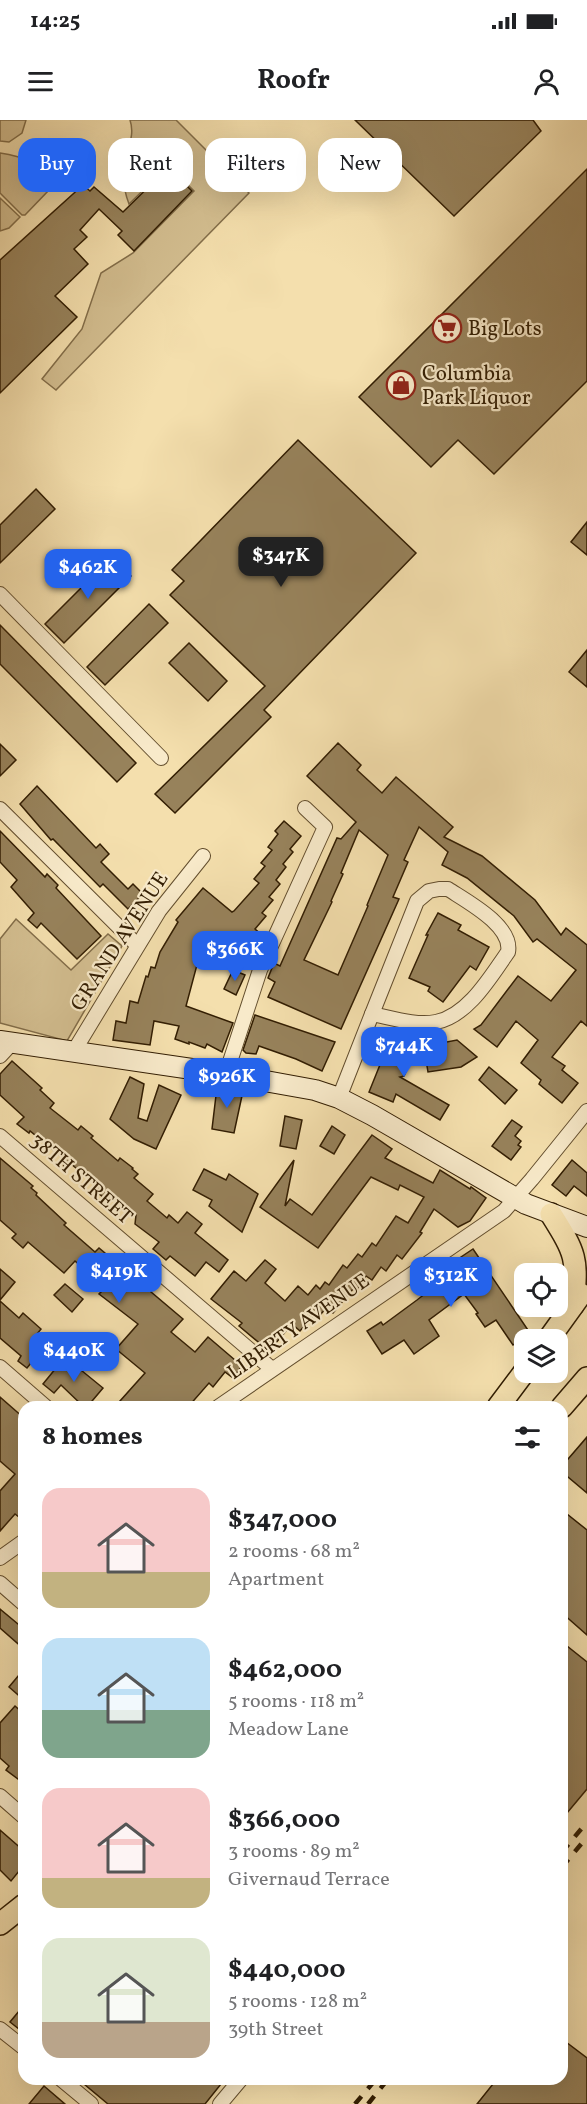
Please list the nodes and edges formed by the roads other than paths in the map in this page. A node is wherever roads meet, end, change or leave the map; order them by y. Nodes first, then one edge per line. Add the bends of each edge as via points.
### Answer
1 (0, 594) edge
2 (160, 758) dead end
3 (305, 808) dead end
4 (0, 809) edge
5 (203, 856) dead end
6 (137, 945) junction
7 (372, 1014) junction
8 (4, 1047) edge
9 (74, 1051) junction
10 (226, 1074) junction
11 (339, 1098) junction
12 (587, 1111) edge
13 (0, 1136) edge
14 (516, 1198) junction
15 (551, 1214) junction
16 (587, 1227) edge
17 (587, 1287) edge
18 (573, 1305) junction
19 (556, 1329) edge
20 (0, 1367) edge
21 (273, 1370) junction
22 (587, 1378) edge
23 (516, 1383) edge
24 (39, 1401) edge
25 (227, 1401) edge
26 (502, 1401) edge
27 (567, 1401) edge
28 (18, 1545) edge
29 (0, 1558) edge
30 (0, 1583) edge
31 (18, 1599) edge
32 (0, 1796) edge
33 (18, 1812) edge
34 (18, 1910) edge
35 (0, 1924) edge
36 (0, 2029) edge
37 (18, 2044) edge
38 (68, 2085) edge
39 (236, 2085) edge
40 (91, 2104) edge
41 (220, 2104) edge

1 - 2 street
3 - 10 street via 325,827 260,970
4 - 6 street
5 - 6 street, GRAND AVENUE
6 - 9 street, GRAND AVENUE
7 - 7 street via 420,1023 438,1022 459,1011 508,952 504,932 448,889 429,891 417,901
7 - 11 street
8 - 9 main road
9 - 10 main road
10 - 11 main road via 298,1086
11 - 14 main road
12 - 14 street, LIBERTY AVENUE
13 - 21 street, 38TH STREET
14 - 15 main road
14 - 21 street, LIBERTY AVENUE via 504,1211
15 - 16 main road
15 - 18 main road via 574,1256
17 - 18 main road
18 - 19 main road
20 - 24 street
21 - 25 street, LIBERTY AVENUE
22 - 27 main road
23 - 26 main road
28 - 29 street
30 - 31 street
32 - 33 street
34 - 35 main road
36 - 37 street
38 - 40 street
39 - 41 street

